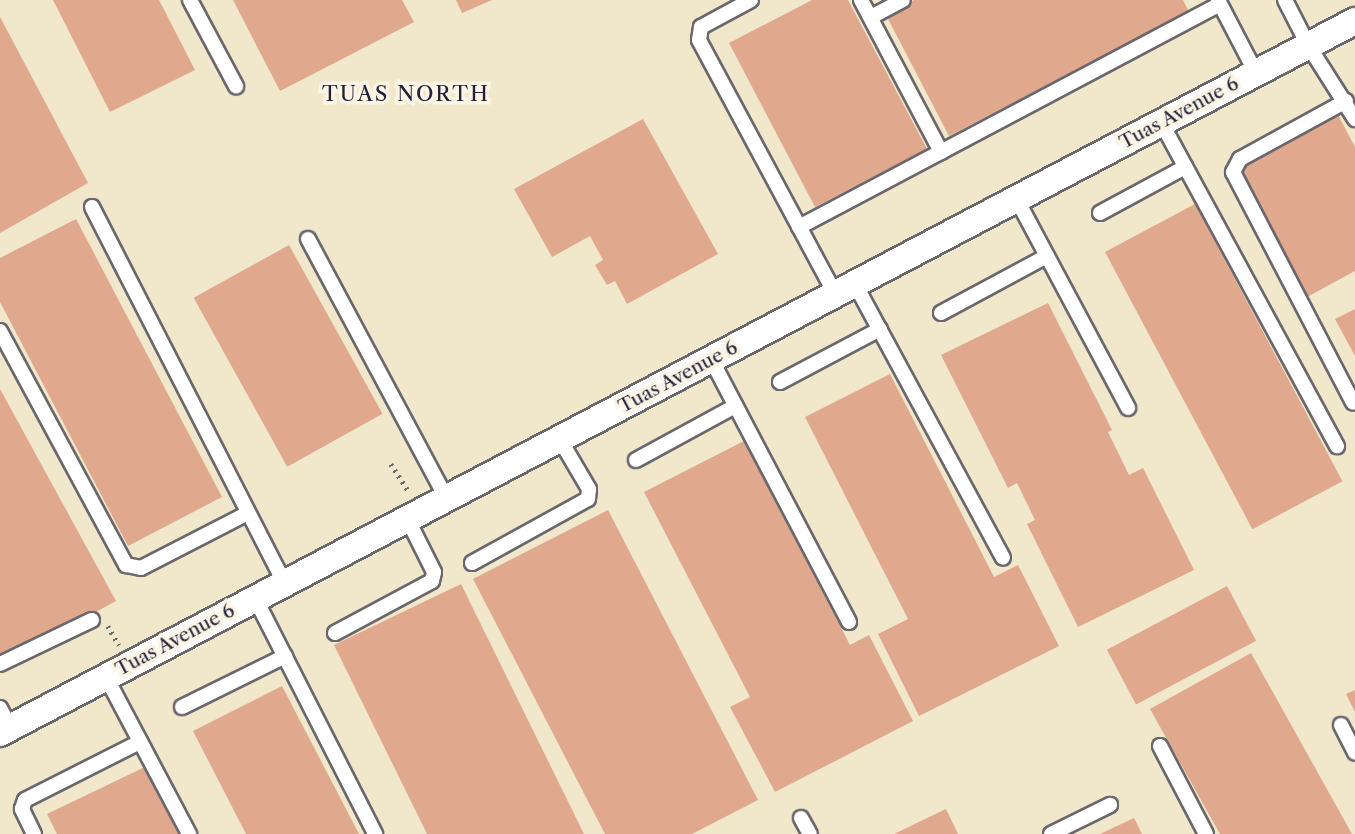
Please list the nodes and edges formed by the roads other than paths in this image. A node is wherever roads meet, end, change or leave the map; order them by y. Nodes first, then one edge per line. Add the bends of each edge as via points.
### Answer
1 (190, 0) edge
2 (751, 0) edge
3 (861, 0) edge
4 (903, 0) edge
5 (1285, 0) edge
6 (1219, 2) edge
7 (871, 17) junction
8 (1354, 23) edge
9 (1308, 45) junction
10 (1256, 72) junction
11 (236, 86) dead end
12 (1346, 101) junction
13 (1355, 119) edge
14 (1161, 122) junction
15 (941, 152) junction
16 (1185, 167) junction
17 (1016, 198) junction
18 (92, 207) dead end
19 (1100, 213) dead end
20 (799, 227) junction
21 (308, 239) dead end
22 (1047, 256) junction
23 (845, 289) junction
24 (941, 313) dead end
25 (880, 329) junction
26 (0, 331) edge
27 (711, 359) junction
28 (780, 382) dead end
29 (1353, 403) dead end
30 (735, 406) junction
31 (1128, 408) dead end
32 (559, 438) junction
33 (1337, 446) dead end
34 (636, 460) dead end
35 (446, 497) junction
36 (248, 513) junction
37 (413, 515) junction
38 (1003, 558) dead end
39 (472, 564) dead end
40 (284, 583) junction
41 (255, 598) junction
42 (97, 619) road end
43 (849, 622) dead end
44 (335, 633) dead end
45 (285, 656) junction
46 (0, 664) edge
47 (106, 677) junction
48 (182, 707) dead end
49 (3, 723) edge
50 (1341, 725) dead end
51 (140, 742) junction
52 (1160, 746) dead end
53 (1355, 753) edge
54 (1110, 805) dead end
55 (801, 818) dead end
56 (34, 834) edge
57 (189, 834) edge
58 (375, 834) edge
59 (810, 834) edge
60 (1051, 834) edge
61 (1206, 834) edge

1 - 11 lane
2 - 20 lane via 701,27 699,40
3 - 7 lane
4 - 7 lane
5 - 9 lane
6 - 10 lane
6 - 15 lane
7 - 15 lane
8 - 9 street, Tuas Avenue 6
9 - 10 street, Tuas Avenue 6
9 - 12 lane
10 - 14 street, Tuas Avenue 6
12 - 13 lane
12 - 29 lane via 1240,159 1233,172
14 - 16 lane
14 - 17 street, Tuas Avenue 6
15 - 20 lane
16 - 19 lane
16 - 33 lane
17 - 22 lane
17 - 23 street, Tuas Avenue 6
18 - 36 lane
20 - 23 lane
21 - 35 lane
22 - 24 lane
22 - 31 lane
23 - 25 lane
23 - 27 street, Tuas Avenue 6
25 - 28 lane
25 - 38 lane
26 - 36 lane via 126,565 141,568
27 - 30 lane
27 - 32 street, Tuas Avenue 6
30 - 34 lane
30 - 43 lane
32 - 35 street, Tuas Avenue 6
32 - 39 lane via 589,489 588,499
35 - 37 street, Tuas Avenue 6
36 - 40 lane
37 - 40 street, Tuas Avenue 6
37 - 44 lane via 434,572 432,581
40 - 41 street, Tuas Avenue 6
41 - 45 lane
41 - 47 street, Tuas Avenue 6
42 - 46 lane
45 - 48 lane
45 - 58 lane
47 - 49 street, Tuas Avenue 6
47 - 51 lane
50 - 53 lane
51 - 56 lane via 25,800 22,809
51 - 57 lane
52 - 61 lane
54 - 60 lane
55 - 59 lane

